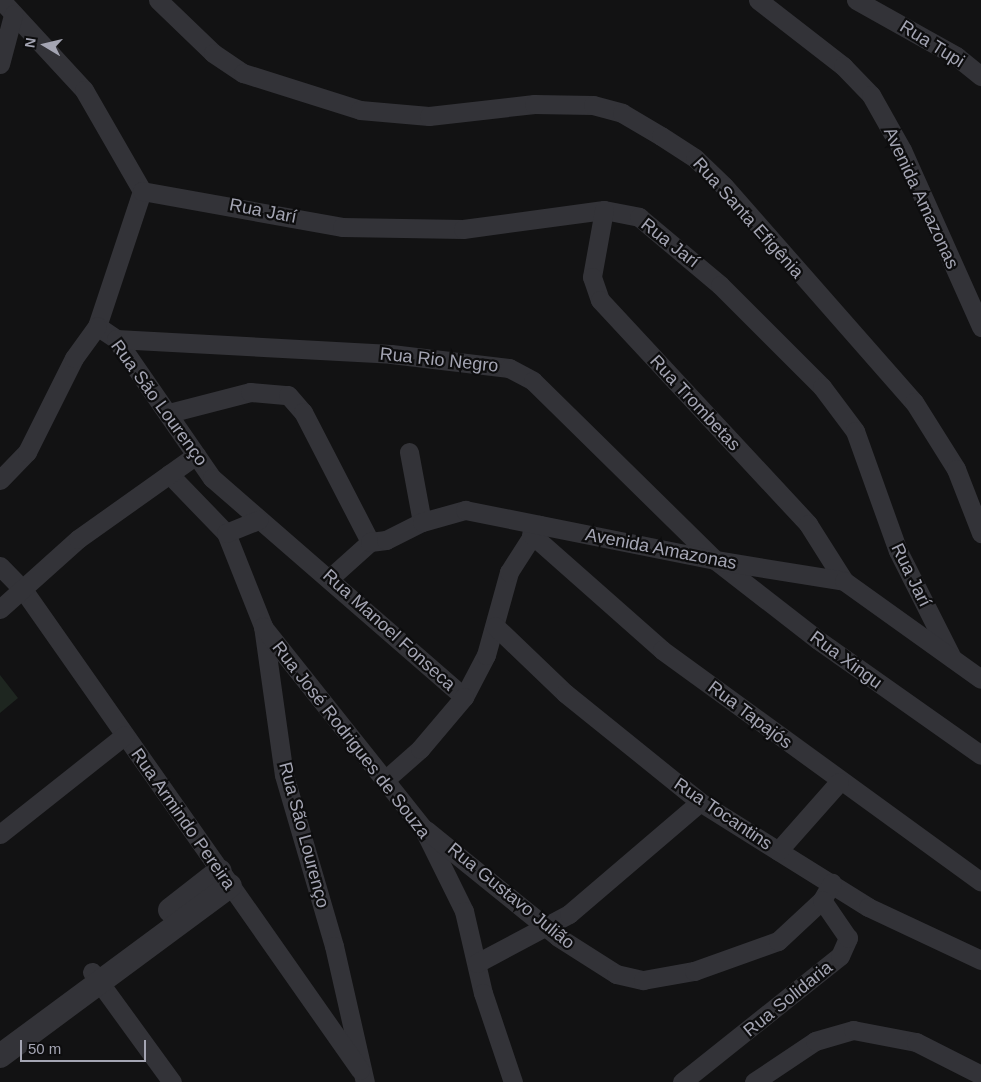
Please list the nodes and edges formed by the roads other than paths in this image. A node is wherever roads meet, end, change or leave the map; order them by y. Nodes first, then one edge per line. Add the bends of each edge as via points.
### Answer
1 (2, 0) edge
2 (158, 0) edge
3 (758, 0) edge
4 (856, 0) edge
5 (13, 15) junction
6 (0, 64) edge
7 (981, 76) edge
8 (142, 191) junction
9 (604, 210) junction
10 (96, 326) junction
11 (981, 327) edge
12 (116, 339) junction
13 (169, 413) junction
14 (409, 452) dead end
15 (196, 455) junction
16 (169, 474) junction
17 (0, 480) edge
18 (259, 520) junction
19 (422, 522) junction
20 (535, 529) junction
21 (226, 533) junction
22 (981, 533) edge
23 (370, 542) junction
24 (715, 560) junction
25 (0, 566) edge
26 (331, 577) junction
27 (844, 581) junction
28 (24, 591) junction
29 (0, 609) edge
30 (263, 626) junction
31 (495, 626) junction
32 (952, 658) junction
33 (981, 679) edge
34 (464, 697) junction
35 (125, 735) junction
36 (981, 756) edge
37 (385, 780) junction
38 (839, 782) junction
39 (700, 802) junction
40 (423, 828) junction
41 (0, 834) edge
42 (778, 851) junction
43 (225, 878) junction
44 (981, 882) edge
45 (832, 883) junction
46 (822, 900) junction
47 (544, 928) junction
48 (981, 960) edge
49 (477, 963) junction
50 (95, 976) junction
51 (0, 1045) edge
52 (0, 1056) edge
53 (981, 1075) edge
54 (364, 1079) edge
55 (172, 1082) edge
56 (513, 1082) edge
57 (682, 1082) edge
58 (754, 1082) edge

1 - 5 street
2 - 22 street, Rua Santa Efigênia via 213,53 243,73 360,110 429,116 534,104 593,105 622,113 696,158 914,402 956,469
3 - 11 street, Avenida Amazonas via 843,66 871,95 902,150
4 - 7 street, Rua Tupi via 956,56
5 - 6 street
5 - 8 street via 84,90
8 - 9 street, Rua Jarí via 342,227 411,230 473,228
8 - 10 street, Rua São Lourenço
9 - 27 street, Rua Trombetas via 592,277 600,300 808,524
9 - 32 street, Rua Jarí via 639,218 656,227 822,387 866,451 898,551
10 - 12 street, Rua São Lourenço
10 - 17 street via 74,358 28,452
12 - 13 street, Rua São Lourenço
12 - 24 street, Rua Rio Negro via 391,354 509,368 534,381
13 - 15 street, Rua São Lourenço
13 - 23 street via 250,392 288,395 303,412
14 - 19 street
15 - 16 street
15 - 18 street, Rua São Lourenço via 212,478
16 - 21 street
16 - 28 street via 78,539
18 - 21 street
18 - 26 street, Rua Manoel Fonseca
19 - 20 street, Avenida Amazonas via 465,510
19 - 23 street, Avenida Amazonas via 395,537
20 - 24 street, Avenida Amazonas
20 - 31 street, Rua Manoel Fonseca via 509,572
20 - 38 street, Rua Tapajós via 629,624
21 - 30 street, Rua São Lourenço
23 - 26 street
24 - 27 street, Avenida Amazonas
24 - 36 street, Rua Xingu via 818,640
25 - 28 street, Rua Armindo Pereira
26 - 34 street, Rua Manoel Fonseca
27 - 32 street, Avenida Amazonas
28 - 29 street
28 - 35 street, Rua Armindo Pereira
30 - 37 street, Rua José Rodrigues de Souza
30 - 54 street, Rua São Lourenço via 284,775 334,946
31 - 34 street, Rua Manoel Fonseca via 486,655
31 - 39 street, Rua Tocantins via 572,700
32 - 33 street, Avenida Amazonas
34 - 37 street via 420,749
35 - 41 street
35 - 43 street, Rua Armindo Pereira
37 - 40 street, Rua José Rodrigues de Souza
38 - 42 street
38 - 44 street, Rua Tapajós
39 - 42 street, Rua Tocantins
39 - 47 street via 569,914
40 - 47 street, Rua Gustavo Julião
40 - 49 street, Rua José Rodrigues de Souza via 464,911
42 - 45 street, Rua Tocantins
43 - 50 street
43 - 54 street, Rua Armindo Pereira
45 - 46 street, Rua Gustavo Julião
45 - 48 street, Rua Tocantins via 868,907
46 - 47 street, Rua Gustavo Julião via 778,941 667,978 643,980 616,974
46 - 57 street, Rua Solidaria via 848,938 840,956
47 - 49 street
49 - 56 street, Rua José Rodrigues de Souza
50 - 51 street
50 - 52 street
50 - 55 street
53 - 58 street via 916,1042 853,1030 815,1041

